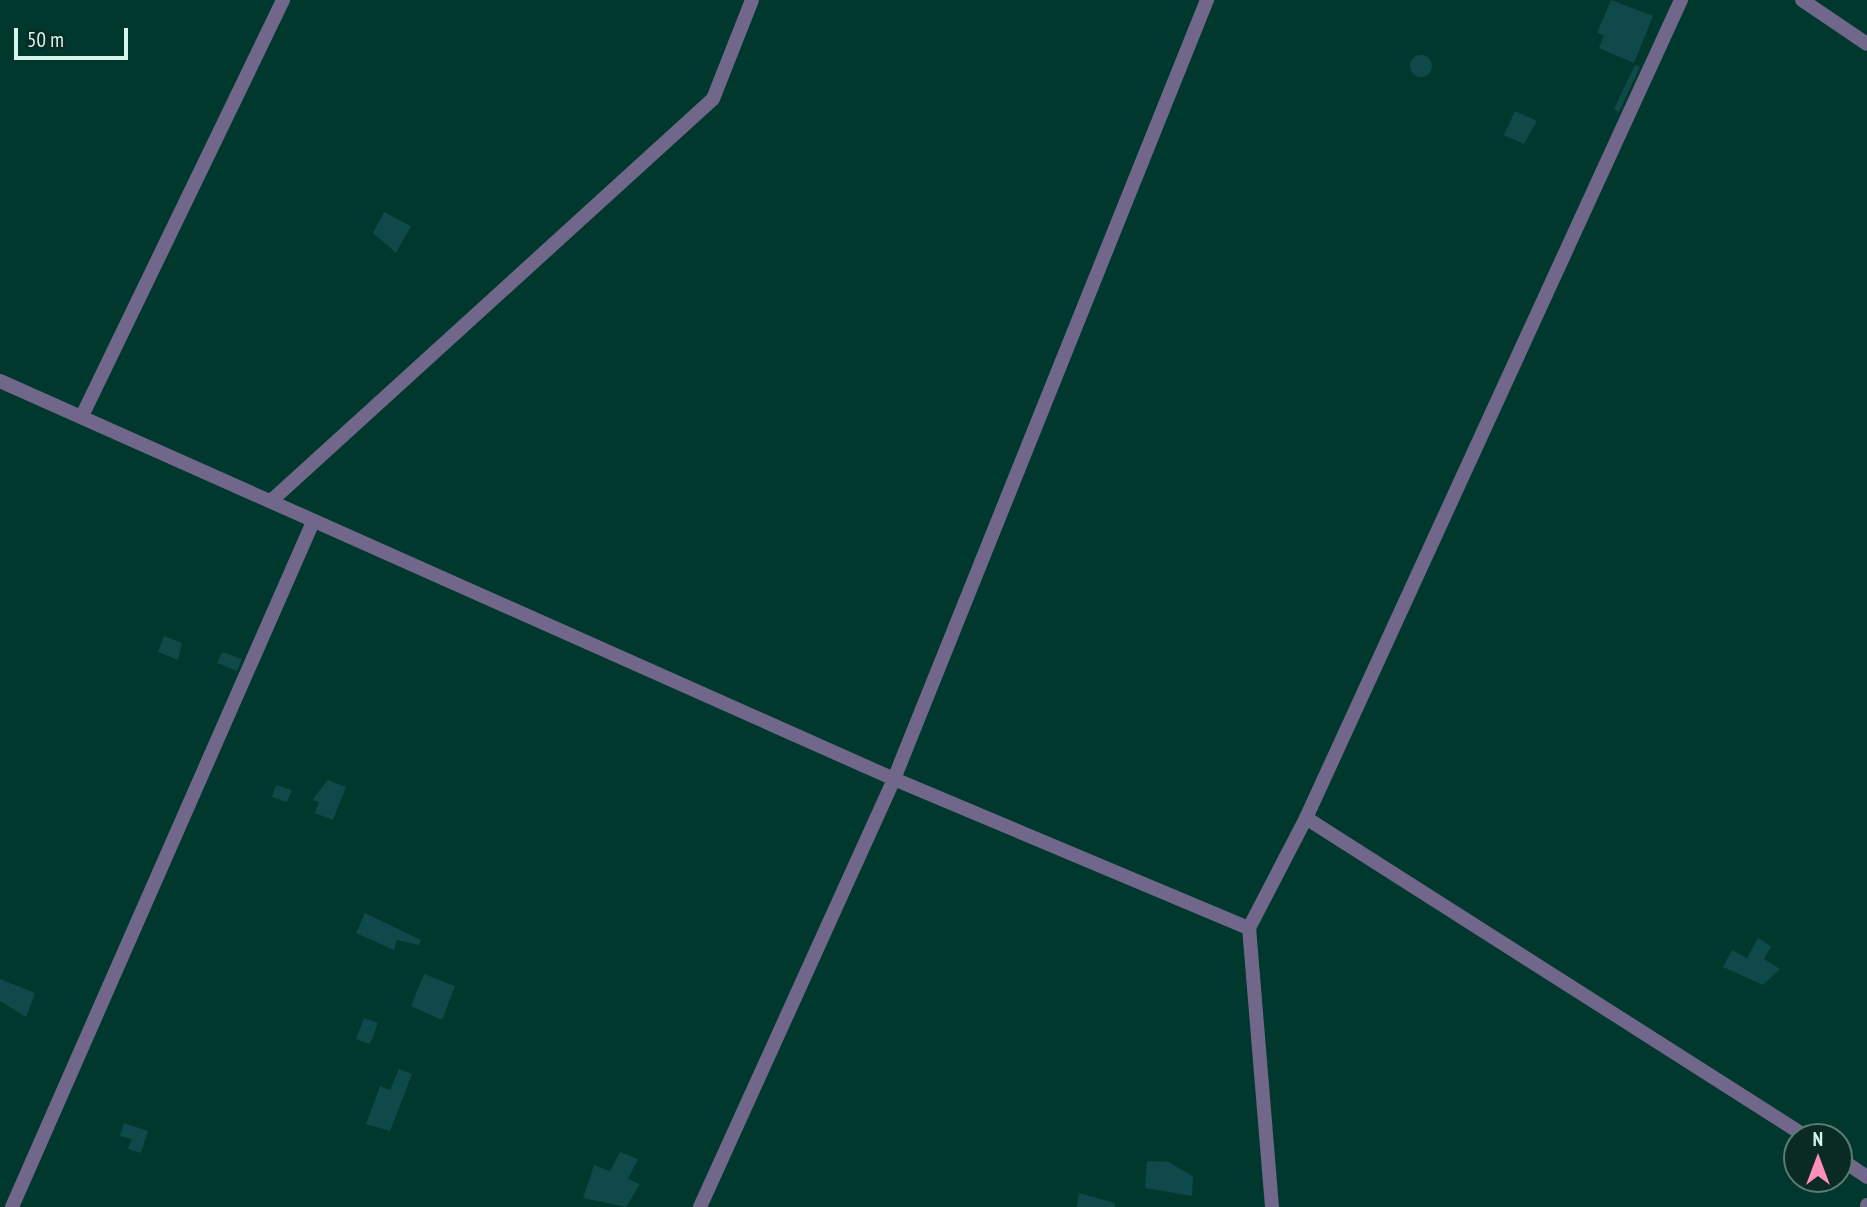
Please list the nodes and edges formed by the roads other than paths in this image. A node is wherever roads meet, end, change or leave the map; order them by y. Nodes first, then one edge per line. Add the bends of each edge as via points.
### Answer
1 (283, 0) edge
2 (752, 0) edge
3 (1207, 0) edge
4 (1681, 0) edge
5 (1802, 0) edge
6 (1867, 44) edge
7 (0, 381) edge
8 (82, 416) junction
9 (271, 501) junction
10 (313, 522) junction
11 (894, 779) junction
12 (1306, 818) junction
13 (1249, 928) junction
14 (1785, 1123) edge
15 (12, 1207) edge
16 (700, 1207) edge
17 (1272, 1207) edge

1 - 8 street
2 - 9 street via 713,99
3 - 11 street
4 - 12 street
5 - 6 street
7 - 8 street
8 - 9 street
9 - 10 street
10 - 11 street
10 - 15 street
11 - 13 street
11 - 16 street
12 - 13 street
12 - 14 street
13 - 17 street

